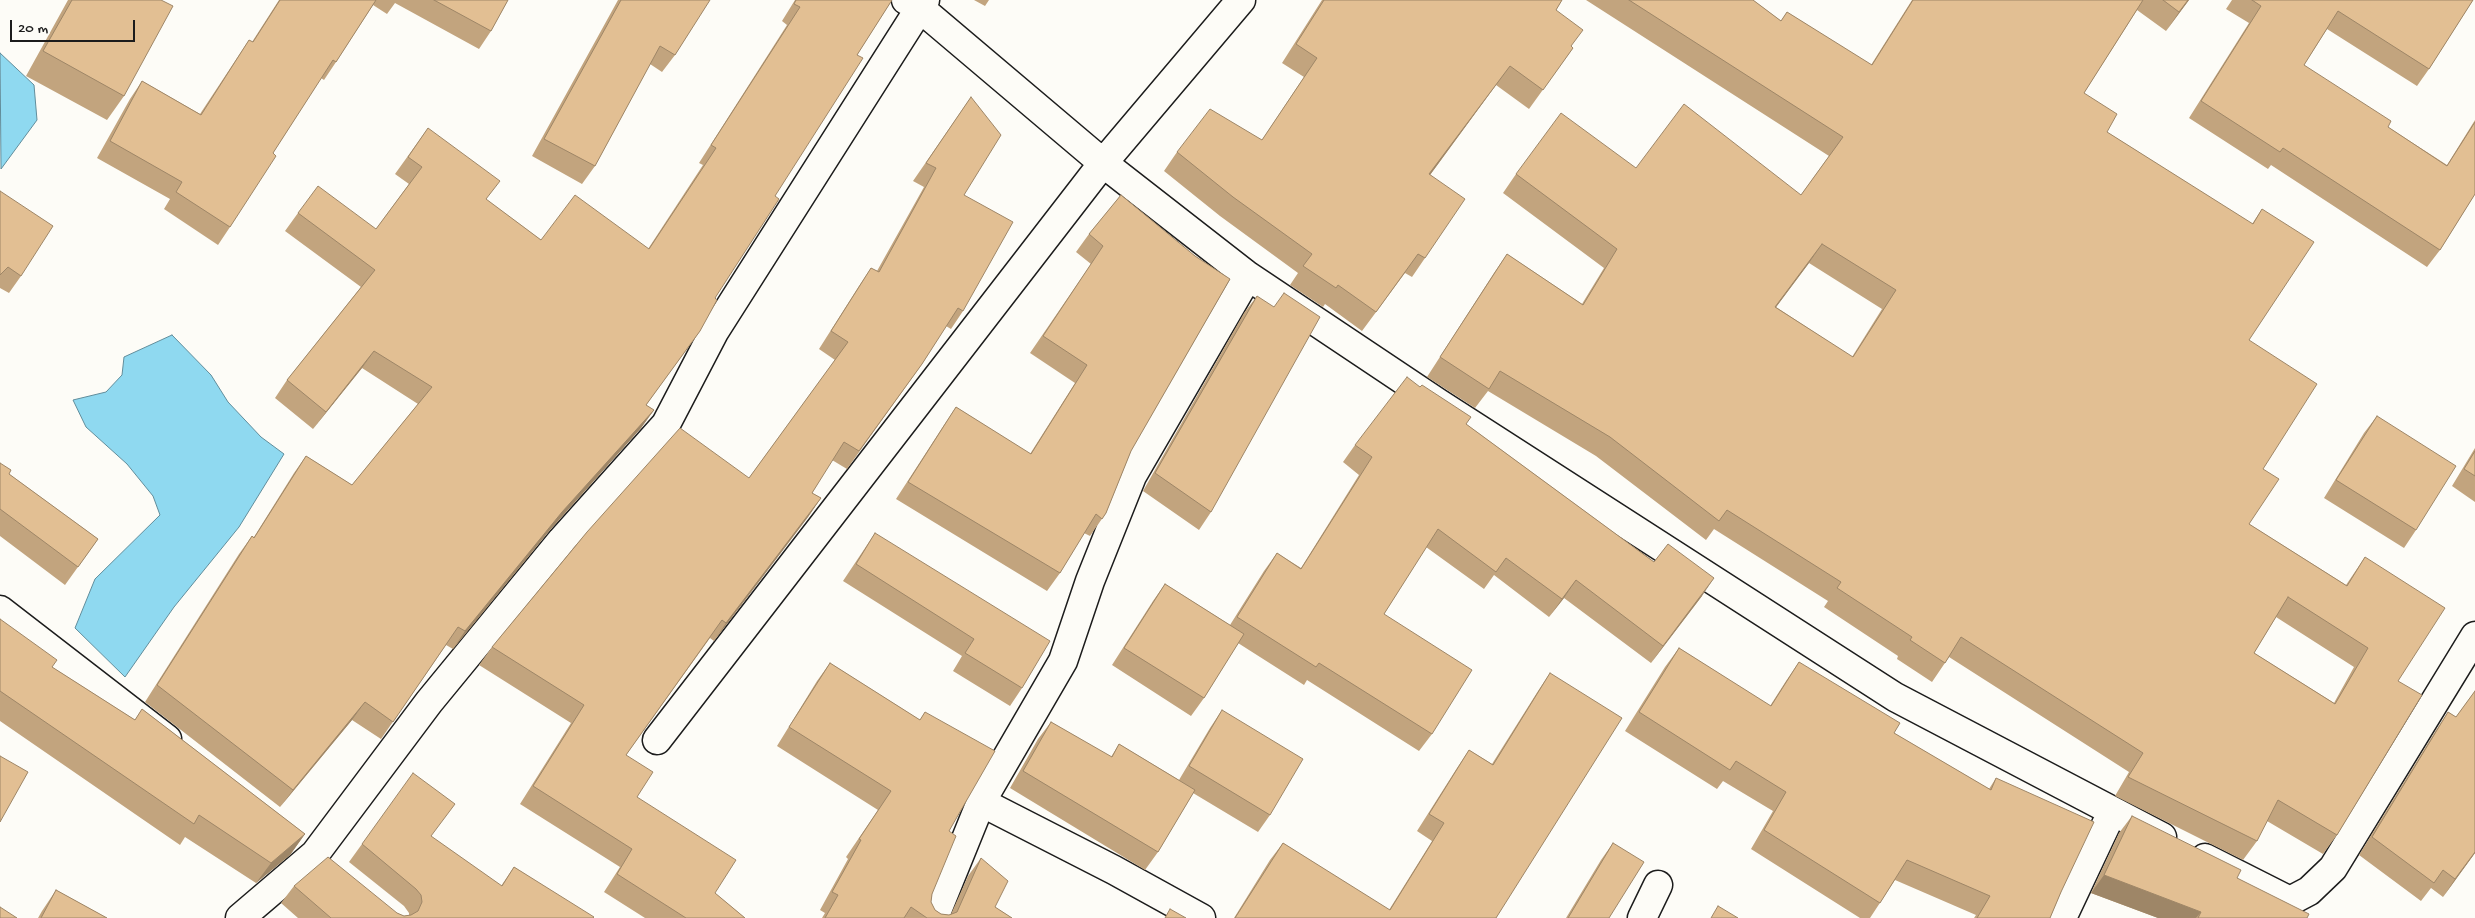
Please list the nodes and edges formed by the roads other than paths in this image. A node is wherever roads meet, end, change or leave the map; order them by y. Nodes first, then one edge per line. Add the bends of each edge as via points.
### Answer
1 (1241, 0) edge
2 (918, 3) edge
3 (1103, 163) junction
4 (1248, 276) junction
5 (0, 610) edge
6 (2475, 636) edge
7 (657, 740) dead end
8 (189, 756) edge
9 (981, 802) junction
10 (2112, 812) junction
11 (291, 836) edge
12 (315, 854) junction
13 (336, 871) edge
14 (1658, 886) dead end
15 (240, 918) edge
16 (934, 918) edge
17 (1201, 918) edge
18 (1642, 918) edge
19 (2062, 918) edge

1 - 3 street
2 - 3 street
2 - 12 street via 714,332 666,424 562,540 429,702
3 - 4 street
3 - 7 street
4 - 9 street via 1132,476 1090,581 1064,661
4 - 10 street via 1438,403 1895,697
5 - 8 street
6 - 10 street via 2333,868 2309,891 2290,901
9 - 16 street
9 - 17 street
10 - 19 street
11 - 12 street
12 - 13 street
12 - 15 street
14 - 18 street

